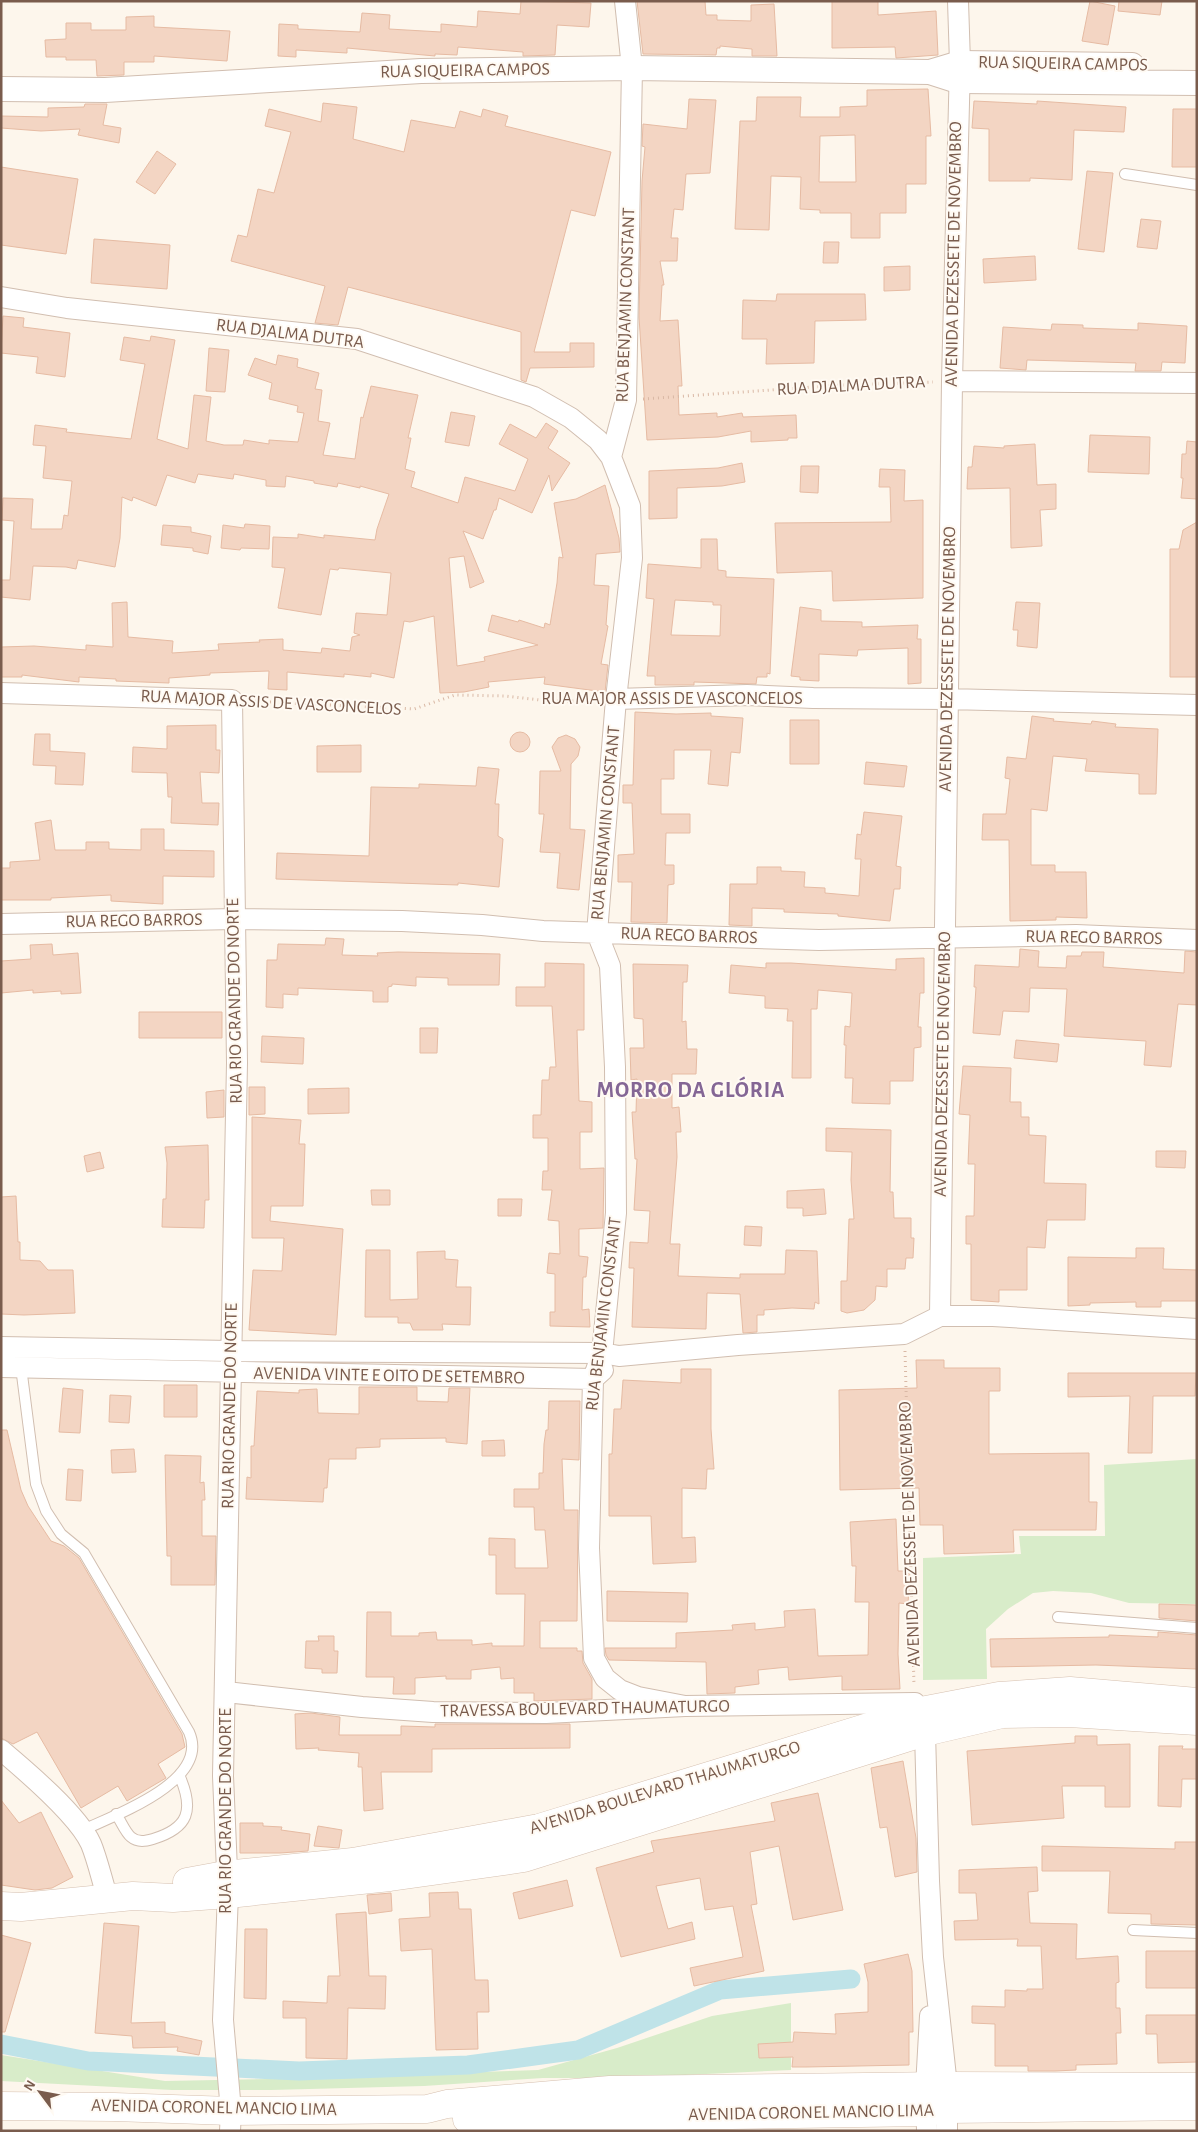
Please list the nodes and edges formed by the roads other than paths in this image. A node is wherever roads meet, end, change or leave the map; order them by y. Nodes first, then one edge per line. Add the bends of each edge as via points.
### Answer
1 (626, 1) edge
2 (958, 1) edge
3 (1197, 66) edge
4 (632, 68) junction
5 (959, 72) junction
6 (1117, 73) junction
7 (1197, 83) edge
8 (1, 89) edge
9 (1126, 174) dead end
10 (1197, 185) edge
11 (1, 297) edge
12 (952, 381) junction
13 (1197, 383) edge
14 (611, 457) junction
15 (1, 693) edge
16 (616, 699) junction
17 (947, 699) junction
18 (232, 700) joint
19 (1197, 705) edge
20 (234, 919) junction
21 (1, 924) edge
22 (597, 933) junction
23 (945, 938) junction
24 (1197, 940) edge
25 (940, 1316) junction
26 (1197, 1330) edge
27 (1, 1347) edge
28 (55, 1347) junction
29 (230, 1351) junction
30 (611, 1354) junction
31 (11, 1367) edge
32 (54, 1367) junction
33 (230, 1373) junction
34 (593, 1379) junction
35 (1058, 1617) dead end
36 (1197, 1628) edge
37 (226, 1692) junction
38 (1197, 1702) edge
39 (685, 1706) junction
40 (920, 1715) junction
41 (1197, 1721) edge
42 (1, 1750) edge
43 (180, 1777) junction
44 (116, 1814) junction
45 (83, 1830) junction
46 (226, 1885) junction
47 (120, 1898) junction
48 (1, 1906) edge
49 (1133, 1930) dead end
50 (1197, 1933) edge
51 (1197, 2087) edge
52 (610, 2090) junction
53 (1, 2106) edge
54 (1197, 2106) edge
55 (427, 2109) junction
56 (937, 2109) edge
57 (230, 2121) edge
58 (610, 2124) edge

1 - 4 street, RUA BENJAMIN CONSTANT
2 - 5 street, AVENIDA DEZESSETE DE NOVEMBRO
3 - 6 street, RUA SIQUEIRA CAMPOS
4 - 5 street, RUA SIQUEIRA CAMPOS
4 - 8 street, RUA SIQUEIRA CAMPOS via 421,71 105,90
4 - 14 street, RUA BENJAMIN CONSTANT via 626,400
5 - 6 street, RUA SIQUEIRA CAMPOS
5 - 12 street, AVENIDA DEZESSETE DE NOVEMBRO
6 - 7 street, RUA SIQUEIRA CAMPOS
9 - 10 lane
11 - 14 street, RUA DJALMA DUTRA via 67,308 357,338 534,397 578,424 598,440
12 - 13 street, RUA DJALMA DUTRA
12 - 17 street, AVENIDA DEZESSETE DE NOVEMBRO
14 - 16 street, RUA BENJAMIN CONSTANT via 630,506 632,558
15 - 18 street, RUA MAJOR ASSIS DE VASCONCELOS
16 - 17 street, RUA MAJOR ASSIS DE VASCONCELOS via 748,695
16 - 22 street, RUA BENJAMIN CONSTANT
17 - 19 street, RUA MAJOR ASSIS DE VASCONCELOS
17 - 23 street, AVENIDA DEZESSETE DE NOVEMBRO
18 - 20 street, RUA RIO GRANDE DO NORTE
20 - 21 street, RUA REGO BARROS
20 - 22 street, RUA REGO BARROS via 402,921
20 - 29 street, RUA RIO GRANDE DO NORTE via 236,1063
22 - 23 street, RUA REGO BARROS via 819,940
22 - 30 street, RUA BENJAMIN CONSTANT via 610,966 615,1106 616,1213
23 - 24 street, RUA REGO BARROS via 1076,935
23 - 25 street, AVENIDA DEZESSETE DE NOVEMBRO
25 - 26 street, AVENIDA VINTE E OITO DE SETEMBRO via 993,1316
25 - 30 street, AVENIDA VINTE E OITO DE SETEMBRO via 904,1334
27 - 28 street, AVENIDA VINTE E OITO DE SETEMBRO
28 - 29 street, AVENIDA VINTE E OITO DE SETEMBRO
28 - 32 street
29 - 30 street, AVENIDA VINTE E OITO DE SETEMBRO
29 - 33 street, RUA RIO GRANDE DO NORTE
30 - 34 street, RUA BENJAMIN CONSTANT
31 - 32 street, AVENIDA VINTE E OITO DE SETEMBRO
31 - 43 lane via 36,1484 46,1512 61,1534 84,1553 189,1732 193,1742 190,1758
32 - 33 street, AVENIDA VINTE E OITO DE SETEMBRO
33 - 34 street, AVENIDA VINTE E OITO DE SETEMBRO
33 - 37 street, RUA RIO GRANDE DO NORTE
34 - 39 street, RUA BENJAMIN CONSTANT via 589,1548 594,1658 605,1678 620,1690
35 - 36 lane
37 - 39 street, TRAVESSA BOULEVARD THAUMATURGO via 434,1712 546,1713
37 - 46 street, RUA RIO GRANDE DO NORTE via 223,1776
38 - 40 main road, AVENIDA BOULEVARD THAUMATURGO via 1070,1691 999,1696
39 - 40 street, TRAVESSA BOULEVARD THAUMATURGO
40 - 41 main road, AVENIDA BOULEVARD THAUMATURGO via 1069,1713
40 - 46 main road, AVENIDA BOULEVARD THAUMATURGO via 658,1804 524,1858 390,1878
40 - 56 street via 933,1957
42 - 45 street via 45,1789
43 - 44 lane via 160,1792
43 - 44 lane via 187,1808 182,1825 170,1834 142,1842 132,1838
44 - 45 lane
45 - 47 street
46 - 47 main road, AVENIDA BOULEVARD THAUMATURGO via 173,1898
46 - 57 street, RUA RIO GRANDE DO NORTE via 223,2020
47 - 48 main road, AVENIDA BOULEVARD THAUMATURGO
49 - 50 lane
51 - 56 main road, AVENIDA CORONEL MANCIO LIMA
52 - 55 main road, AVENIDA CORONEL MANCIO LIMA via 447,2104
52 - 56 main road, AVENIDA CORONEL MANCIO LIMA
52 - 58 street
53 - 57 main road, AVENIDA CORONEL MANCIO LIMA via 114,2107
54 - 56 main road, AVENIDA CORONEL MANCIO LIMA
55 - 57 main road, AVENIDA CORONEL MANCIO LIMA
55 - 58 main road, AVENIDA CORONEL MANCIO LIMA via 466,2119
56 - 58 main road, AVENIDA CORONEL MANCIO LIMA

